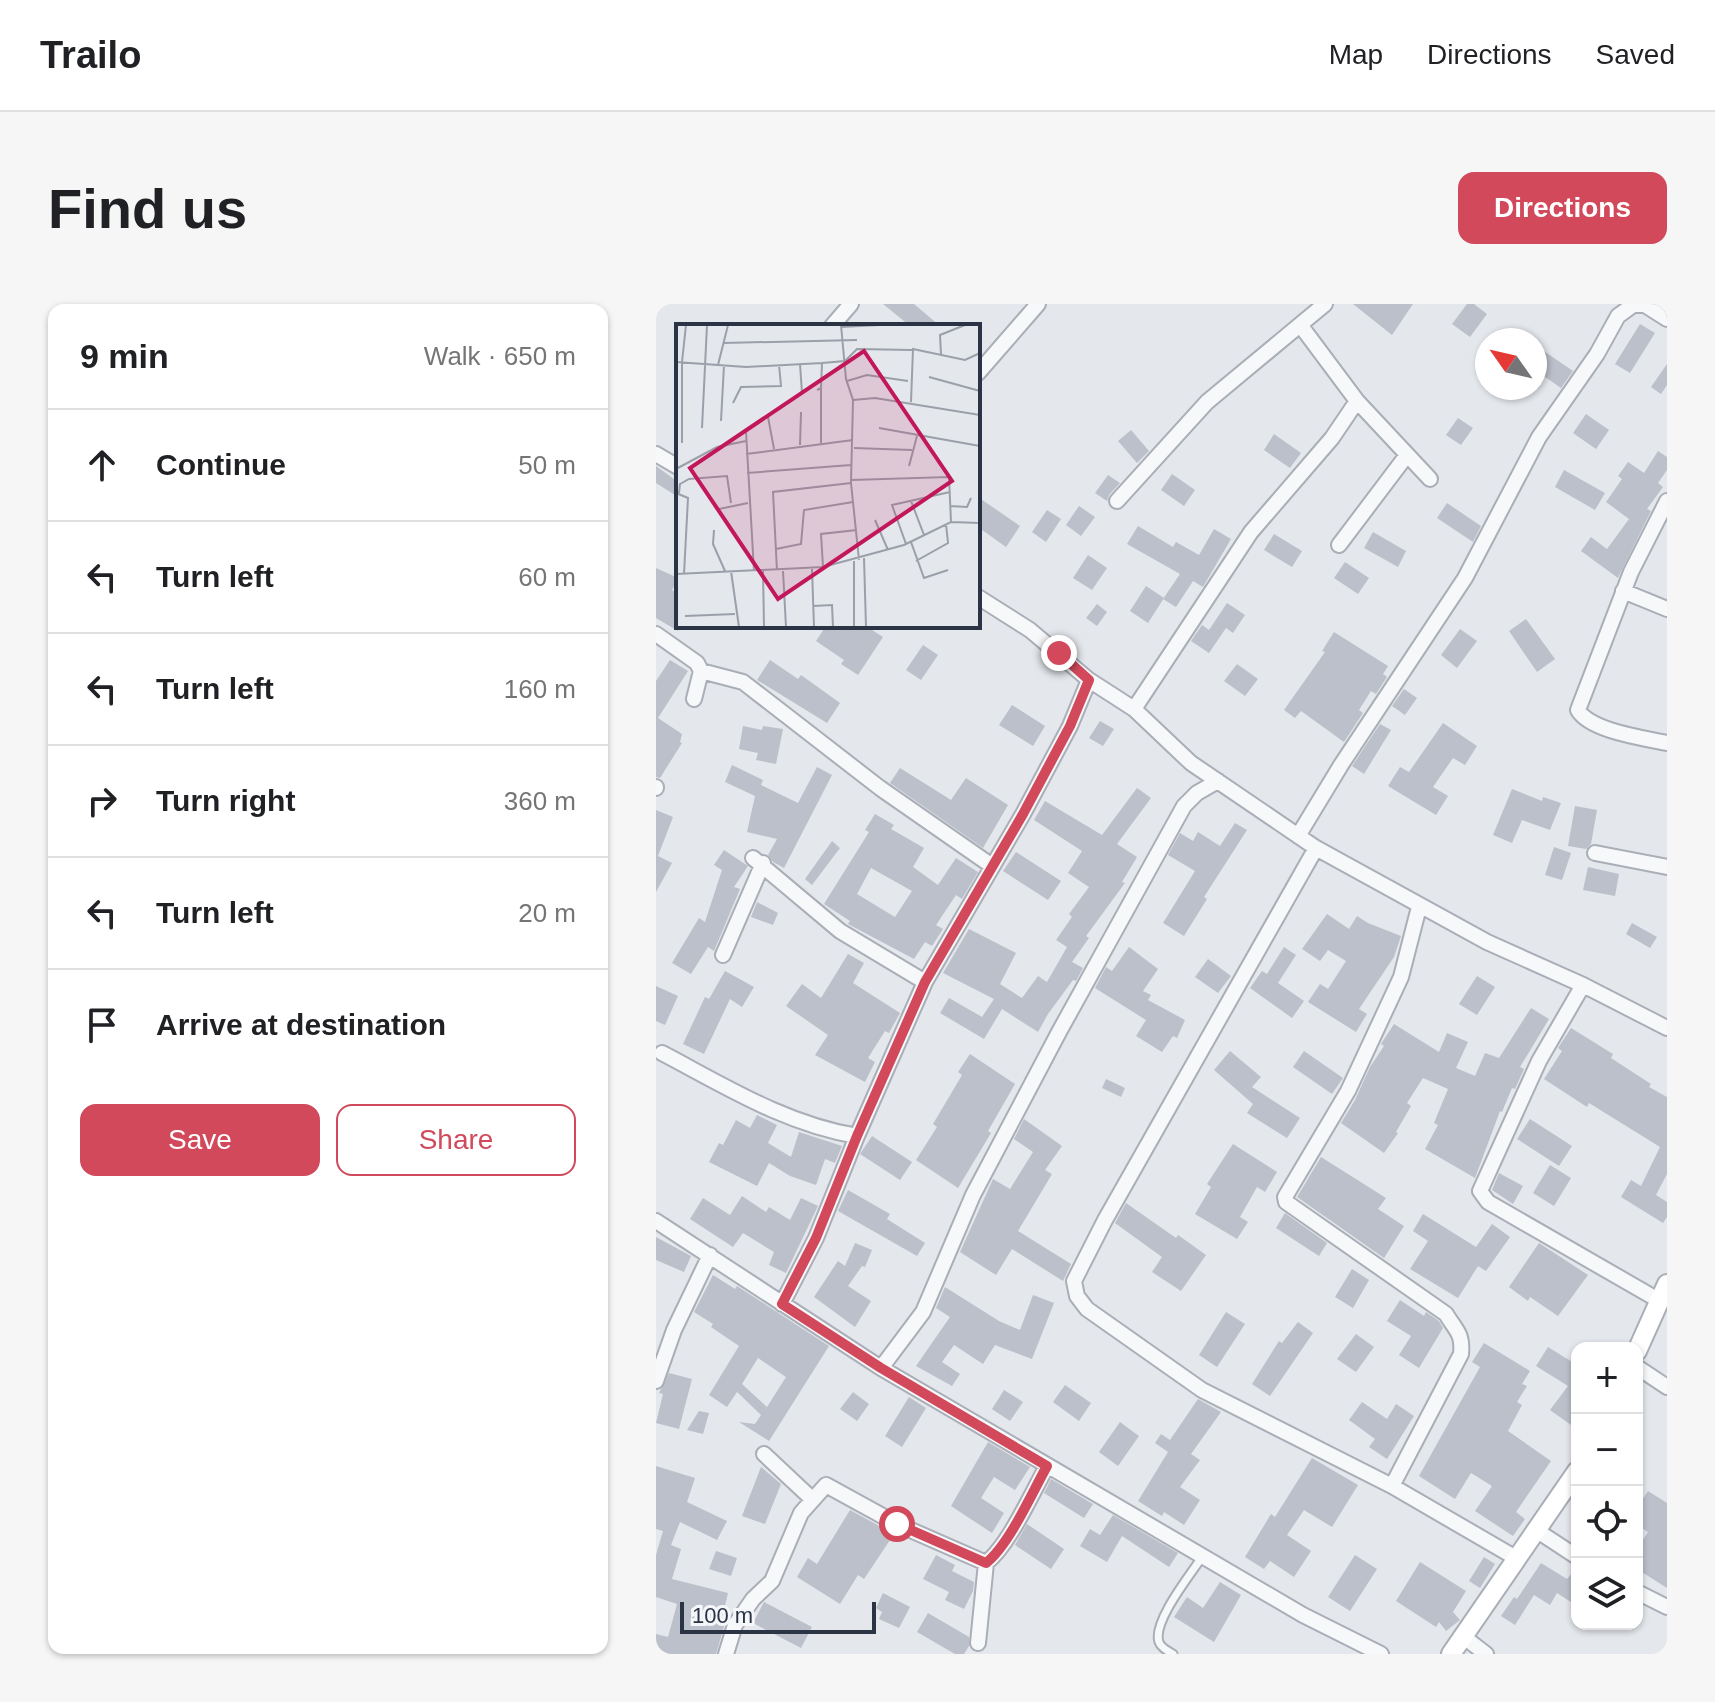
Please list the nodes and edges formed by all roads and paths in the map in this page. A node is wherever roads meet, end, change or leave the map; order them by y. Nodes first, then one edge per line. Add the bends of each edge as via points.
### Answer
1 (851, 304) edge
2 (1038, 304) edge
3 (1325, 304) edge
4 (1667, 319) edge
5 (834, 324) edge
6 (1301, 326) junction
7 (980, 371) edge
8 (1357, 401) junction
9 (656, 454) edge
10 (1407, 455) junction
11 (676, 466) edge
12 (1430, 479) dead end
13 (1117, 501) dead end
14 (1667, 501) edge
15 (1339, 545) dead end
16 (1623, 591) junction
17 (980, 598) edge
18 (1667, 609) edge
19 (656, 634) edge
20 (701, 671) junction
21 (1089, 680) junction
22 (694, 699) dead end
23 (1134, 709) junction
24 (1667, 743) edge
25 (1218, 781) junction
26 (1298, 836) junction
27 (1316, 848) junction
28 (1595, 853) dead end
29 (992, 866) junction
30 (1667, 867) edge
31 (1419, 907) junction
32 (723, 955) dead end
33 (925, 982) junction
34 (1583, 985) junction
35 (1667, 1028) edge
36 (662, 1053) dead end
37 (857, 1136) junction
38 (656, 1221) edge
39 (710, 1255) junction
40 (1664, 1292) edge
41 (782, 1304) junction
42 (1641, 1342) edge
43 (881, 1368) junction
44 (1643, 1371) edge
45 (656, 1381) edge
46 (1667, 1387) edge
47 (764, 1454) dead end
48 (1047, 1466) junction
49 (1571, 1480) edge
50 (1392, 1486) junction
51 (812, 1499) junction
52 (1536, 1530) junction
53 (1571, 1553) edge
54 (1202, 1557) junction
55 (1516, 1558) junction
56 (986, 1563) junction
57 (1643, 1595) edge
58 (1667, 1607) edge
59 (1464, 1637) junction
60 (978, 1643) dead end
61 (726, 1654) edge
62 (1173, 1654) edge
63 (1381, 1654) edge
64 (1451, 1654) edge
65 (1486, 1654) edge

1 - 5 street
2 - 7 street
3 - 6 street
4 - 26 street via 1645,305 1633,305 1618,316 1539,437 1465,578
6 - 8 street
6 - 13 street via 1207,402
8 - 10 street
8 - 23 street via 1251,532
9 - 11 street
10 - 12 street
10 - 15 street
14 - 16 street
16 - 18 street
16 - 24 street via 1578,710 1596,724
17 - 21 street via 1030,630
19 - 20 street
20 - 22 street
20 - 29 street via 743,682
21 - 23 street
21 - 29 street via 1070,726
23 - 25 street
25 - 26 street
25 - 43 street via 1184,806 973,1195 923,1312
26 - 27 street
27 - 31 street
27 - 50 street via 1074,1281 1087,1309 1202,1390
28 - 30 street
29 - 33 street
31 - 34 street
31 - 50 street via 1401,977 1348,1091 1285,1197 1446,1314 1460,1332 1461,1354
32 - 33 street via 758,860 840,931
33 - 37 street
34 - 35 street
34 - 40 street via 1539,1061 1480,1191 1488,1202
36 - 37 street via 772,1112
37 - 41 street via 816,1238
38 - 39 street
39 - 41 street
39 - 45 street
40 - 42 street
41 - 43 street
43 - 48 street
44 - 46 street
47 - 51 street
48 - 54 street
48 - 56 street via 1006,1539
49 - 52 street
50 - 55 street
51 - 56 street via 826,1485
51 - 61 street via 772,1581 735,1625
52 - 53 street
52 - 55 street
54 - 62 lane via 1159,1629 1161,1646
54 - 63 street
55 - 59 street
56 - 60 street
57 - 58 street
59 - 64 street
59 - 65 street

